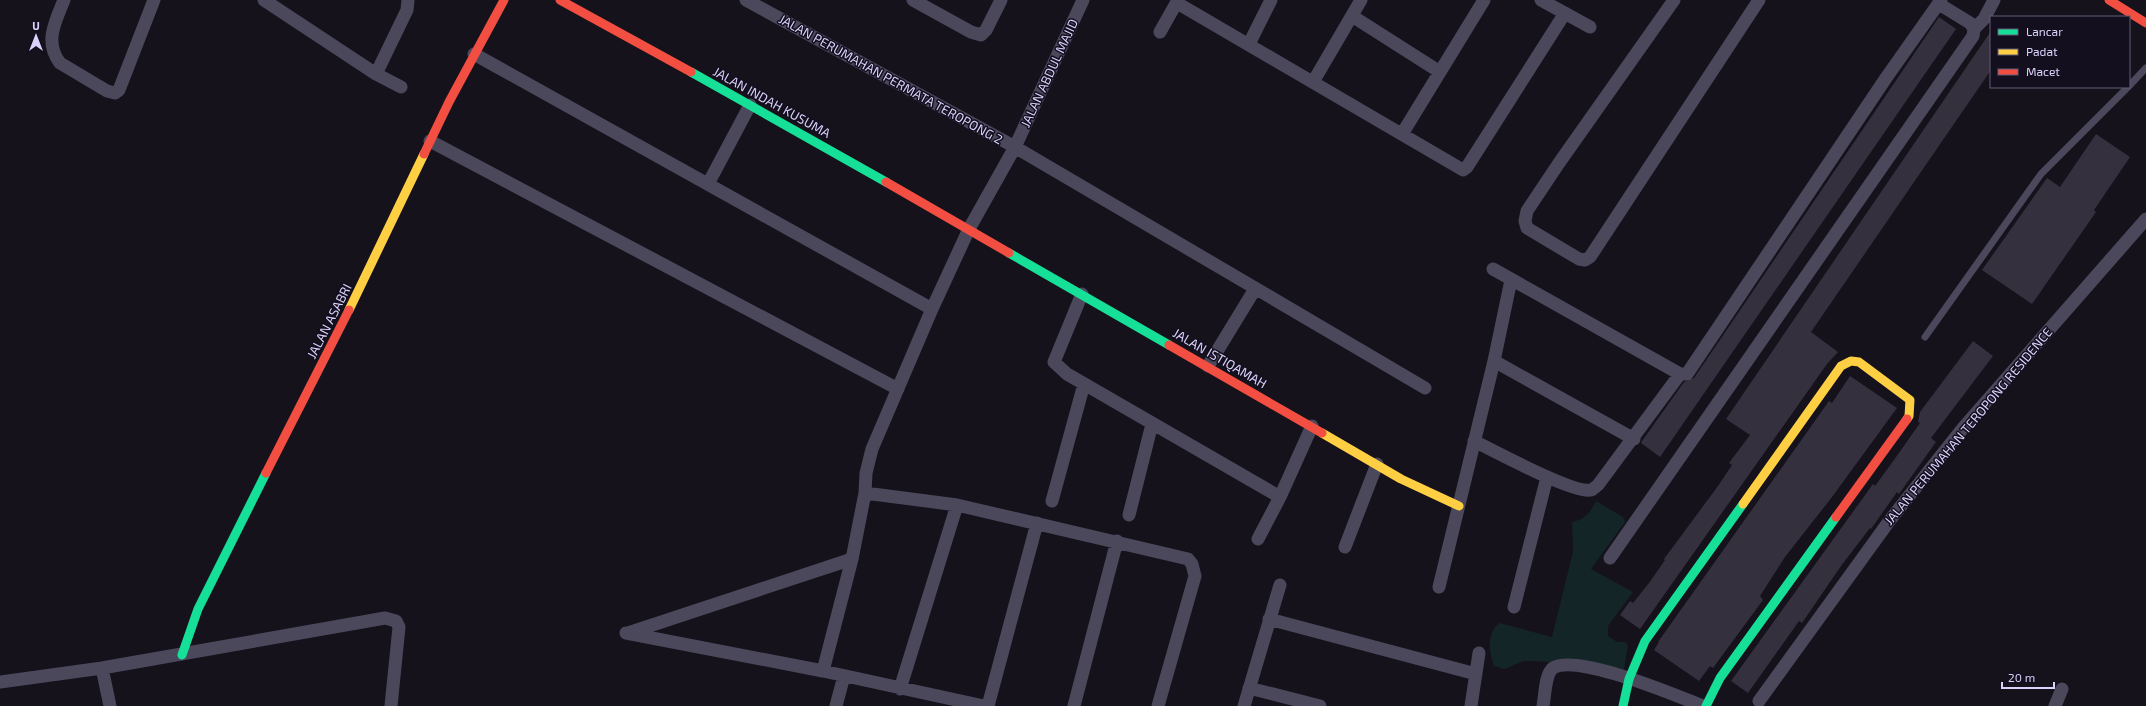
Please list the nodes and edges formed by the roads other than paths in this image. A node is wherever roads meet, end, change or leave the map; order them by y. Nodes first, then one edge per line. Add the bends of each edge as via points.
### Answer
1 (64, 0) edge
2 (154, 0) edge
3 (264, 0) edge
4 (408, 0) edge
5 (504, 0) edge
6 (560, 0) edge
7 (746, 0) edge
8 (913, 0) edge
9 (1001, 0) edge
10 (1083, 0) edge
11 (1271, 0) edge
12 (1361, 0) edge
13 (1484, 0) edge
14 (1541, 0) edge
15 (1674, 0) edge
16 (1759, 0) edge
17 (1994, 0) edge
18 (2109, 0) edge
19 (1178, 1) edge
20 (1940, 2) edge
21 (1565, 13) junction
22 (1352, 16) junction
23 (2146, 23) edge
24 (1590, 27) dead end
25 (1974, 29) junction
26 (1160, 32) dead end
27 (1249, 44) junction
28 (474, 54) junction
29 (2146, 68) edge
30 (1440, 72) junction
31 (376, 74) junction
32 (1314, 82) junction
33 (2130, 86) edge
34 (401, 87) dead end
35 (2128, 88) edge
36 (750, 105) junction
37 (1402, 134) junction
38 (430, 141) junction
39 (1015, 146) junction
40 (708, 184) junction
41 (2146, 218) edge
42 (970, 229) junction
43 (1493, 270) dead end
44 (1511, 280) junction
45 (1255, 289) junction
46 (1082, 294) junction
47 (932, 309) junction
48 (1925, 336) dead end
49 (1494, 361) junction
50 (1208, 366) junction
51 (1680, 374) junction
52 (1084, 384) junction
53 (1426, 388) dead end
54 (898, 389) junction
55 (1152, 424) junction
56 (1312, 426) junction
57 (1634, 439) junction
58 (1474, 442) junction
59 (1377, 464) junction
60 (1547, 477) junction
61 (865, 492) junction
62 (1280, 496) junction
63 (1052, 500) dead end
64 (957, 504) junction
65 (1458, 506) junction
66 (1129, 515) dead end
67 (1037, 523) junction
68 (1258, 539) dead end
69 (1117, 541) junction
70 (1345, 547) dead end
71 (1610, 558) dead end
72 (852, 559) junction
73 (1280, 585) dead end
74 (1439, 587) dead end
75 (1514, 607) dead end
76 (1269, 620) junction
77 (1479, 653) dead end
78 (182, 655) junction
79 (102, 668) junction
80 (823, 671) junction
81 (1476, 674) junction
82 (844, 676) junction
83 (1629, 679) junction
84 (0, 682) edge
85 (1249, 688) junction
86 (900, 689) junction
87 (2062, 689) dead end
88 (1760, 701) dead end
89 (110, 706) edge
90 (391, 706) edge
91 (836, 706) edge
92 (984, 706) edge
93 (988, 706) edge
94 (1074, 706) edge
95 (1158, 706) edge
96 (1244, 706) edge
97 (1320, 706) edge
98 (1471, 706) edge
99 (1543, 706) edge
100 (1623, 706) edge
101 (1703, 706) edge
102 (1706, 706) edge
103 (2055, 706) edge

1 - 2 street via 52,30 51,42 56,57 60,63 107,91 116,93
3 - 31 street
4 - 31 street via 407,10
5 - 28 street, JALAN ASABRI
6 - 36 street, JALAN INDAH KUSUMA
7 - 39 street, JALAN PERUMAHAN PERMATA TEROPONG 2
8 - 9 street via 981,35
10 - 39 street, JALAN ABDUL MAJID
11 - 27 street
12 - 22 street
13 - 30 street
14 - 21 street
15 - 16 street via 1527,211 1527,228 1579,259 1585,260 1590,257
17 - 25 street via 1984,19
18 - 23 street
19 - 26 street
19 - 27 street
20 - 25 street via 1970,23
20 - 51 street via 1686,374
21 - 24 street
21 - 37 street via 1467,167 1458,169
22 - 30 street
22 - 32 street
25 - 71 street via 1972,36
27 - 32 street
28 - 38 street, JALAN ASABRI
28 - 40 street
29 - 33 lane
30 - 37 street
31 - 34 street
32 - 37 street
35 - 48 lane via 2041,174
36 - 40 street
36 - 42 street, JALAN INDAH KUSUMA
38 - 54 street
38 - 78 street, JALAN ASABRI via 361,286 198,609
39 - 42 street, JALAN ABDUL MAJID
39 - 45 street, JALAN PERUMAHAN PERMATA TEROPONG 2
40 - 47 street
41 - 88 street, JALAN PERUMAHAN TEROPONG RESIDENCE via 1953,440 1890,520
42 - 46 street, JALAN ISTIQAMAH
42 - 47 street, JALAN ABDUL MAJID
43 - 44 street
44 - 49 street
44 - 51 street
45 - 50 street
45 - 53 street, JALAN PERUMAHAN PERMATA TEROPONG 2
46 - 50 street, JALAN ISTIQAMAH
46 - 52 street via 1054,362 1059,369
47 - 54 street, JALAN ABDUL MAJID
49 - 57 street
49 - 58 street
50 - 56 street, JALAN ISTIQAMAH
51 - 57 street
52 - 55 street
52 - 63 street
54 - 61 street, JALAN ABDUL MAJID via 872,449 866,473
55 - 62 street
55 - 66 street
56 - 59 street, JALAN ISTIQAMAH
56 - 62 street
57 - 60 street via 1592,490 1582,490
58 - 60 street
58 - 65 street
59 - 65 street, JALAN ISTIQAMAH via 1401,479
59 - 70 street
60 - 75 street
61 - 64 street
61 - 72 street, JALAN ABDUL MAJID
62 - 68 street
64 - 67 street
64 - 86 street
65 - 74 street
67 - 69 street
67 - 93 street
69 - 94 street
69 - 95 street via 1188,559 1194,570 1192,590
72 - 80 street, JALAN ABDUL MAJID
72 - 80 street via 626,633
73 - 76 street
76 - 81 street
76 - 85 street
77 - 81 street
78 - 79 street
78 - 90 street via 385,618 391,619 396,621 399,627
79 - 84 street
79 - 89 street
80 - 82 street
81 - 98 street
82 - 86 street
82 - 91 street
83 - 99 street via 1603,670 1570,666 1554,668 1549,673
83 - 100 street
83 - 101 street
83 - 102 street via 1645,641 1841,366 1851,361 1859,362 1910,400 1908,416 1720,678
85 - 96 street
85 - 97 street
86 - 92 street
87 - 103 street

